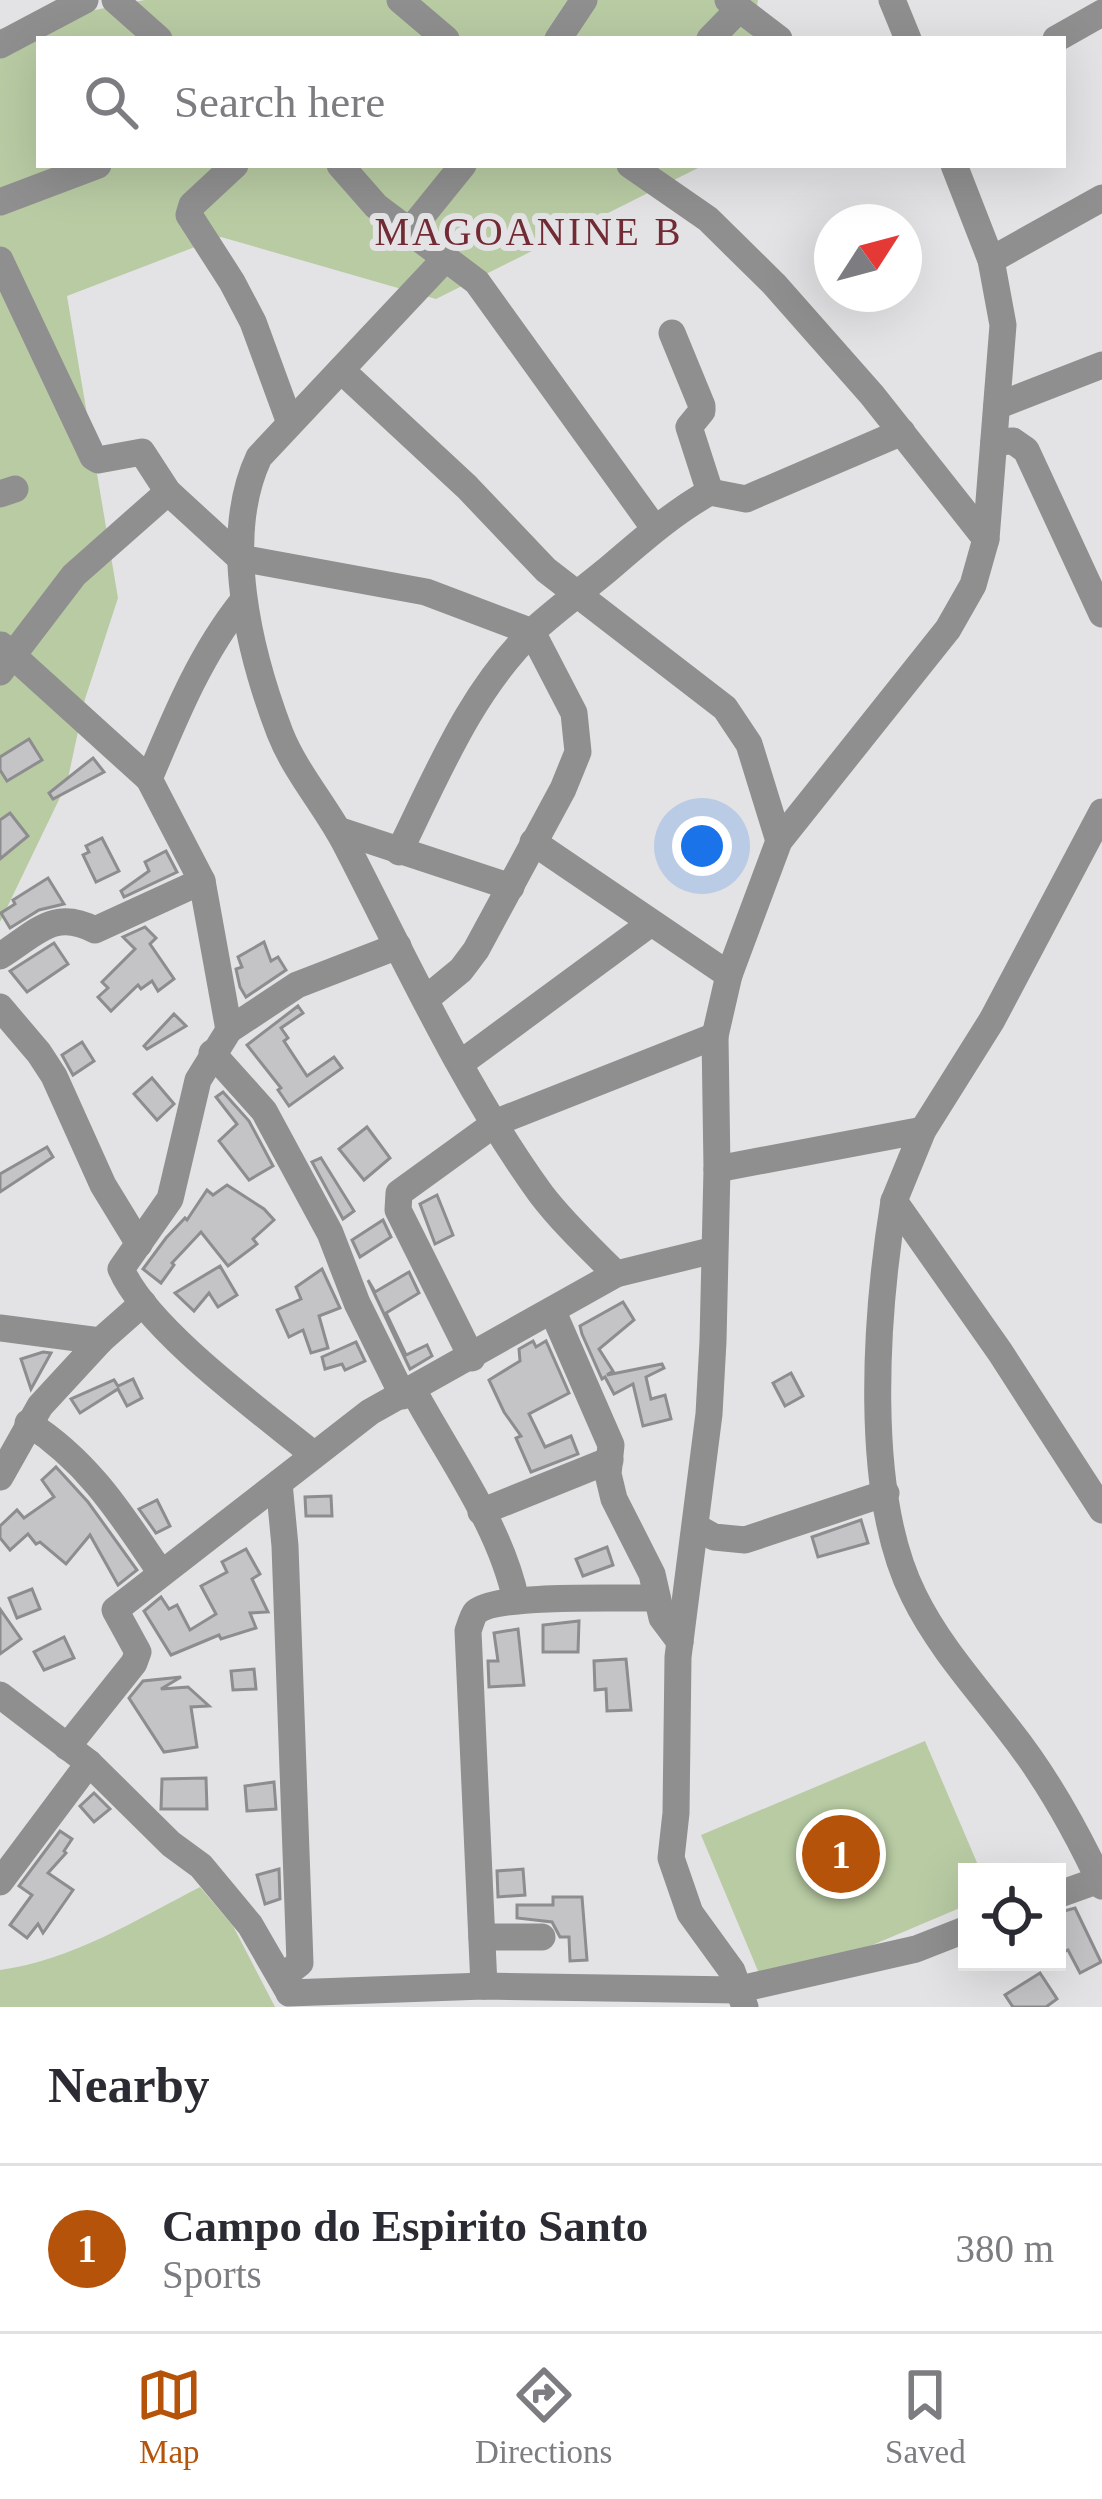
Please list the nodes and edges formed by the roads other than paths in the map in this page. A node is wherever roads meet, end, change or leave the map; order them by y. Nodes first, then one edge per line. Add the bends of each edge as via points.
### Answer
1 (85, 0) edge
2 (116, 0) edge
3 (400, 0) edge
4 (584, 0) edge
5 (892, 0) edge
6 (733, 3) edge
7 (1102, 13) edge
8 (156, 36) edge
9 (442, 36) edge
10 (560, 36) edge
11 (712, 36) edge
12 (775, 36) edge
13 (907, 36) edge
14 (1061, 36) edge
15 (0, 45) edge
16 (90, 168) edge
17 (232, 168) edge
18 (342, 168) edge
19 (461, 168) edge
20 (634, 168) edge
21 (955, 168) edge
22 (1102, 198) edge
23 (0, 202) edge
24 (408, 233) junction
25 (445, 259) junction
26 (0, 260) edge
27 (991, 260) junction
28 (672, 333) dead end
29 (1102, 365) edge
30 (341, 370) junction
31 (997, 406) junction
32 (290, 423) junction
33 (902, 432) junction
34 (994, 442) junction
35 (168, 492) junction
36 (710, 492) junction
37 (655, 530) junction
38 (986, 539) junction
39 (240, 558) junction
40 (576, 596) junction
41 (244, 601) junction
42 (1102, 614) edge
43 (532, 632) junction
44 (4, 657) edge
45 (149, 779) junction
46 (1102, 812) edge
47 (338, 830) junction
48 (779, 841) junction
49 (533, 842) junction
50 (399, 852) junction
51 (202, 881) junction
52 (511, 887) junction
53 (651, 922) junction
54 (398, 946) junction
55 (0, 956) edge
56 (729, 975) junction
57 (428, 998) junction
58 (0, 1007) edge
59 (715, 1036) junction
60 (221, 1041) junction
61 (460, 1063) junction
62 (497, 1122) junction
63 (922, 1130) junction
64 (717, 1169) junction
65 (894, 1201) junction
66 (139, 1244) junction
67 (714, 1250) junction
68 (616, 1274) junction
69 (143, 1303) junction
70 (553, 1312) junction
71 (0, 1328) edge
72 (100, 1341) junction
73 (472, 1358) junction
74 (408, 1393) junction
75 (28, 1423) junction
76 (313, 1454) junction
77 (610, 1460) junction
78 (0, 1477) edge
79 (279, 1483) junction
80 (886, 1493) junction
81 (1102, 1510) edge
82 (482, 1512) junction
83 (696, 1527) junction
84 (161, 1573) junction
85 (657, 1598) junction
86 (516, 1600) junction
87 (680, 1642) junction
88 (0, 1695) edge
89 (78, 1755) junction
90 (0, 1882) edge
91 (1101, 1882) edge
92 (1066, 1892) edge
93 (958, 1933) edge
94 (482, 1937) junction
95 (542, 1937) dead end
96 (484, 1986) junction
97 (288, 1992) edge
98 (410, 1998) edge
99 (741, 1999) edge

1 - 15 street
2 - 8 street
3 - 9 street
4 - 10 street
5 - 13 street
6 - 11 street
6 - 12 street
7 - 14 street
16 - 23 street
17 - 32 street via 189,215 253,322
18 - 24 street
19 - 24 street
20 - 33 street via 708,219 774,284
21 - 27 street
22 - 27 street
24 - 25 street
25 - 30 street
25 - 37 street via 477,282
26 - 35 street via 93,457 142,452
27 - 31 street via 1003,325
28 - 36 street via 702,406 689,427
29 - 31 street
30 - 32 street
30 - 40 street
31 - 34 street
32 - 39 street via 250,477
33 - 36 street via 746,499
33 - 38 street
34 - 38 street
34 - 42 street via 1026,450
35 - 39 street
35 - 44 street via 74,575
36 - 37 street
37 - 40 street
38 - 48 street via 973,585 947,629
39 - 41 street
39 - 43 street via 426,592
40 - 43 street
40 - 48 street via 725,708 749,744
41 - 45 street via 181,704
41 - 47 street via 281,735
43 - 49 street via 578,732 563,789
43 - 50 street via 474,705
44 - 45 street
45 - 51 street
46 - 63 street via 992,1020
47 - 50 street
47 - 54 street
48 - 56 street
49 - 52 street
49 - 53 street
50 - 52 street
51 - 55 street via 95,930 61,919
51 - 60 street
52 - 57 street via 469,960
53 - 56 street
53 - 61 street
54 - 57 street
54 - 60 street via 297,985
56 - 59 street
57 - 61 street
58 - 66 street via 53,1076
59 - 62 street
59 - 64 street
60 - 66 street via 198,1080 170,1199
60 - 74 street via 330,1233 357,1304
61 - 62 street
62 - 68 street via 544,1198
62 - 73 street via 399,1193 398,1210
63 - 64 street
63 - 65 street
64 - 67 street
65 - 80 street via 879,1349
65 - 81 street
66 - 69 street via 121,1269
67 - 68 street
67 - 83 street
68 - 70 street
69 - 72 street
69 - 76 street
70 - 73 street
70 - 77 street via 598,1409
71 - 72 street
72 - 75 street
73 - 74 street
74 - 76 street
74 - 82 street
75 - 78 street
75 - 84 street via 66,1447
76 - 79 street
77 - 82 street
77 - 85 street via 614,1499
79 - 84 street
79 - 97 street via 300,1963
80 - 83 street via 745,1540
80 - 91 street via 914,1597 1053,1789
82 - 86 street
83 - 87 street
84 - 89 street via 115,1610 138,1652
85 - 86 street
85 - 87 street
86 - 94 street via 486,1606 468,1631
87 - 99 street via 671,1858 690,1913
88 - 89 street
89 - 90 street
89 - 97 street via 227,1893
91 - 92 street
93 - 99 street
94 - 95 street
94 - 96 street
96 - 98 street
96 - 99 street
97 - 98 street

